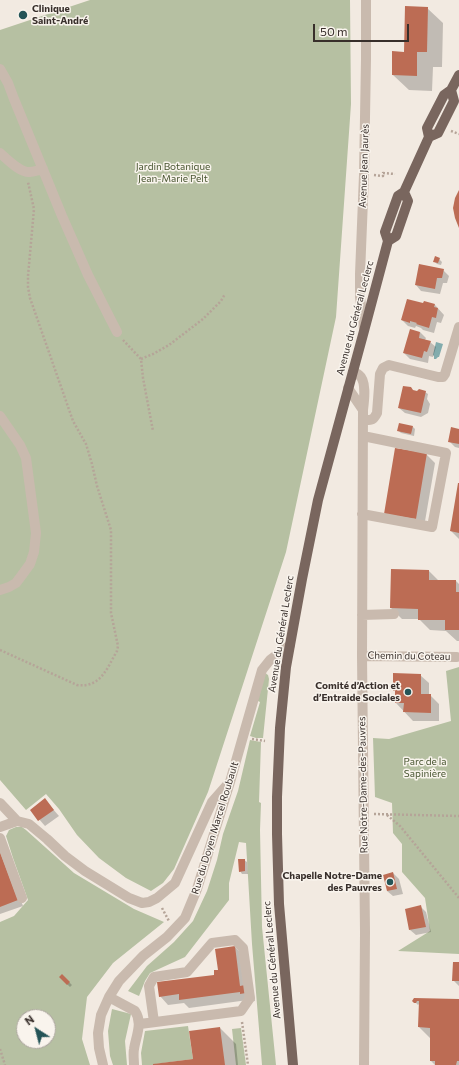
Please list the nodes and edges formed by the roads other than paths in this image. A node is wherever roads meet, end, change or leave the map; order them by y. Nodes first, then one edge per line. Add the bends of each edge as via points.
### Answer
1 (366, 0) edge
2 (0, 69) edge
3 (459, 75) edge
4 (0, 153) edge
5 (43, 169) junction
6 (459, 327) edge
7 (364, 331) junction
8 (117, 332) road end
9 (353, 372) junction
10 (348, 388) junction
11 (363, 415) junction
12 (1, 419) edge
13 (363, 436) junction
14 (362, 514) junction
15 (0, 590) edge
16 (394, 614) dead end
17 (362, 615) junction
18 (290, 645) junction
19 (362, 656) junction
20 (457, 657) dead end
21 (230, 782) junction
22 (0, 803) edge
23 (17, 821) junction
24 (0, 827) edge
25 (0, 838) edge
26 (22, 898) dead end
27 (109, 997) junction
28 (154, 1022) junction
29 (140, 1024) junction
30 (103, 1065) edge
31 (134, 1065) edge
32 (293, 1065) edge
33 (364, 1065) edge

1 - 7 street, Avenue Jean Jaurès via 360,274
2 - 5 street
3 - 7 main road, Avenue du Général Leclerc via 451,90 454,101 438,133 429,136 404,192 408,201 396,236 388,241
4 - 5 street via 26,172
5 - 8 street via 88,275
6 - 11 street via 443,377 396,366 385,366 380,374 375,418 373,420
7 - 9 main road, Avenue du Général Leclerc
9 - 10 main road, Avenue du Général Leclerc
9 - 11 street, Rue Notre-Dame-des-Pauvres via 362,380 365,395
10 - 11 street
10 - 18 main road, Avenue du Général Leclerc via 318,500
11 - 13 street, Rue Notre-Dame-des-Pauvres
12 - 15 street via 26,458 36,533 30,564 16,583
13 - 14 street, Rue Notre-Dame-des-Pauvres
13 - 14 street via 446,453 432,527
14 - 17 street, Rue Notre-Dame-des-Pauvres
16 - 17 street
17 - 19 street, Rue Notre-Dame-des-Pauvres
18 - 21 street, Rue du Doyen Marcel Roubault via 270,660 262,670
18 - 32 main road, Avenue du Général Leclerc via 280,728 277,834 279,904
19 - 20 street, Chemin du Coteau
19 - 33 street, Rue Notre-Dame-des-Pauvres
21 - 23 street via 212,802 175,882 149,902 142,903 129,898 106,884 65,856 28,824
21 - 27 street, Rue du Doyen Marcel Roubault via 197,889 185,918 167,938 138,961 119,981
22 - 23 street
23 - 24 street
25 - 26 street
27 - 29 street via 135,1011
27 - 30 street, Rue du Doyen Marcel Roubault via 101,1015 98,1033
28 - 28 street via 241,1011 250,998 243,948 235,940 212,943 187,972 154,977 149,986
28 - 29 street
29 - 31 street via 134,1050

